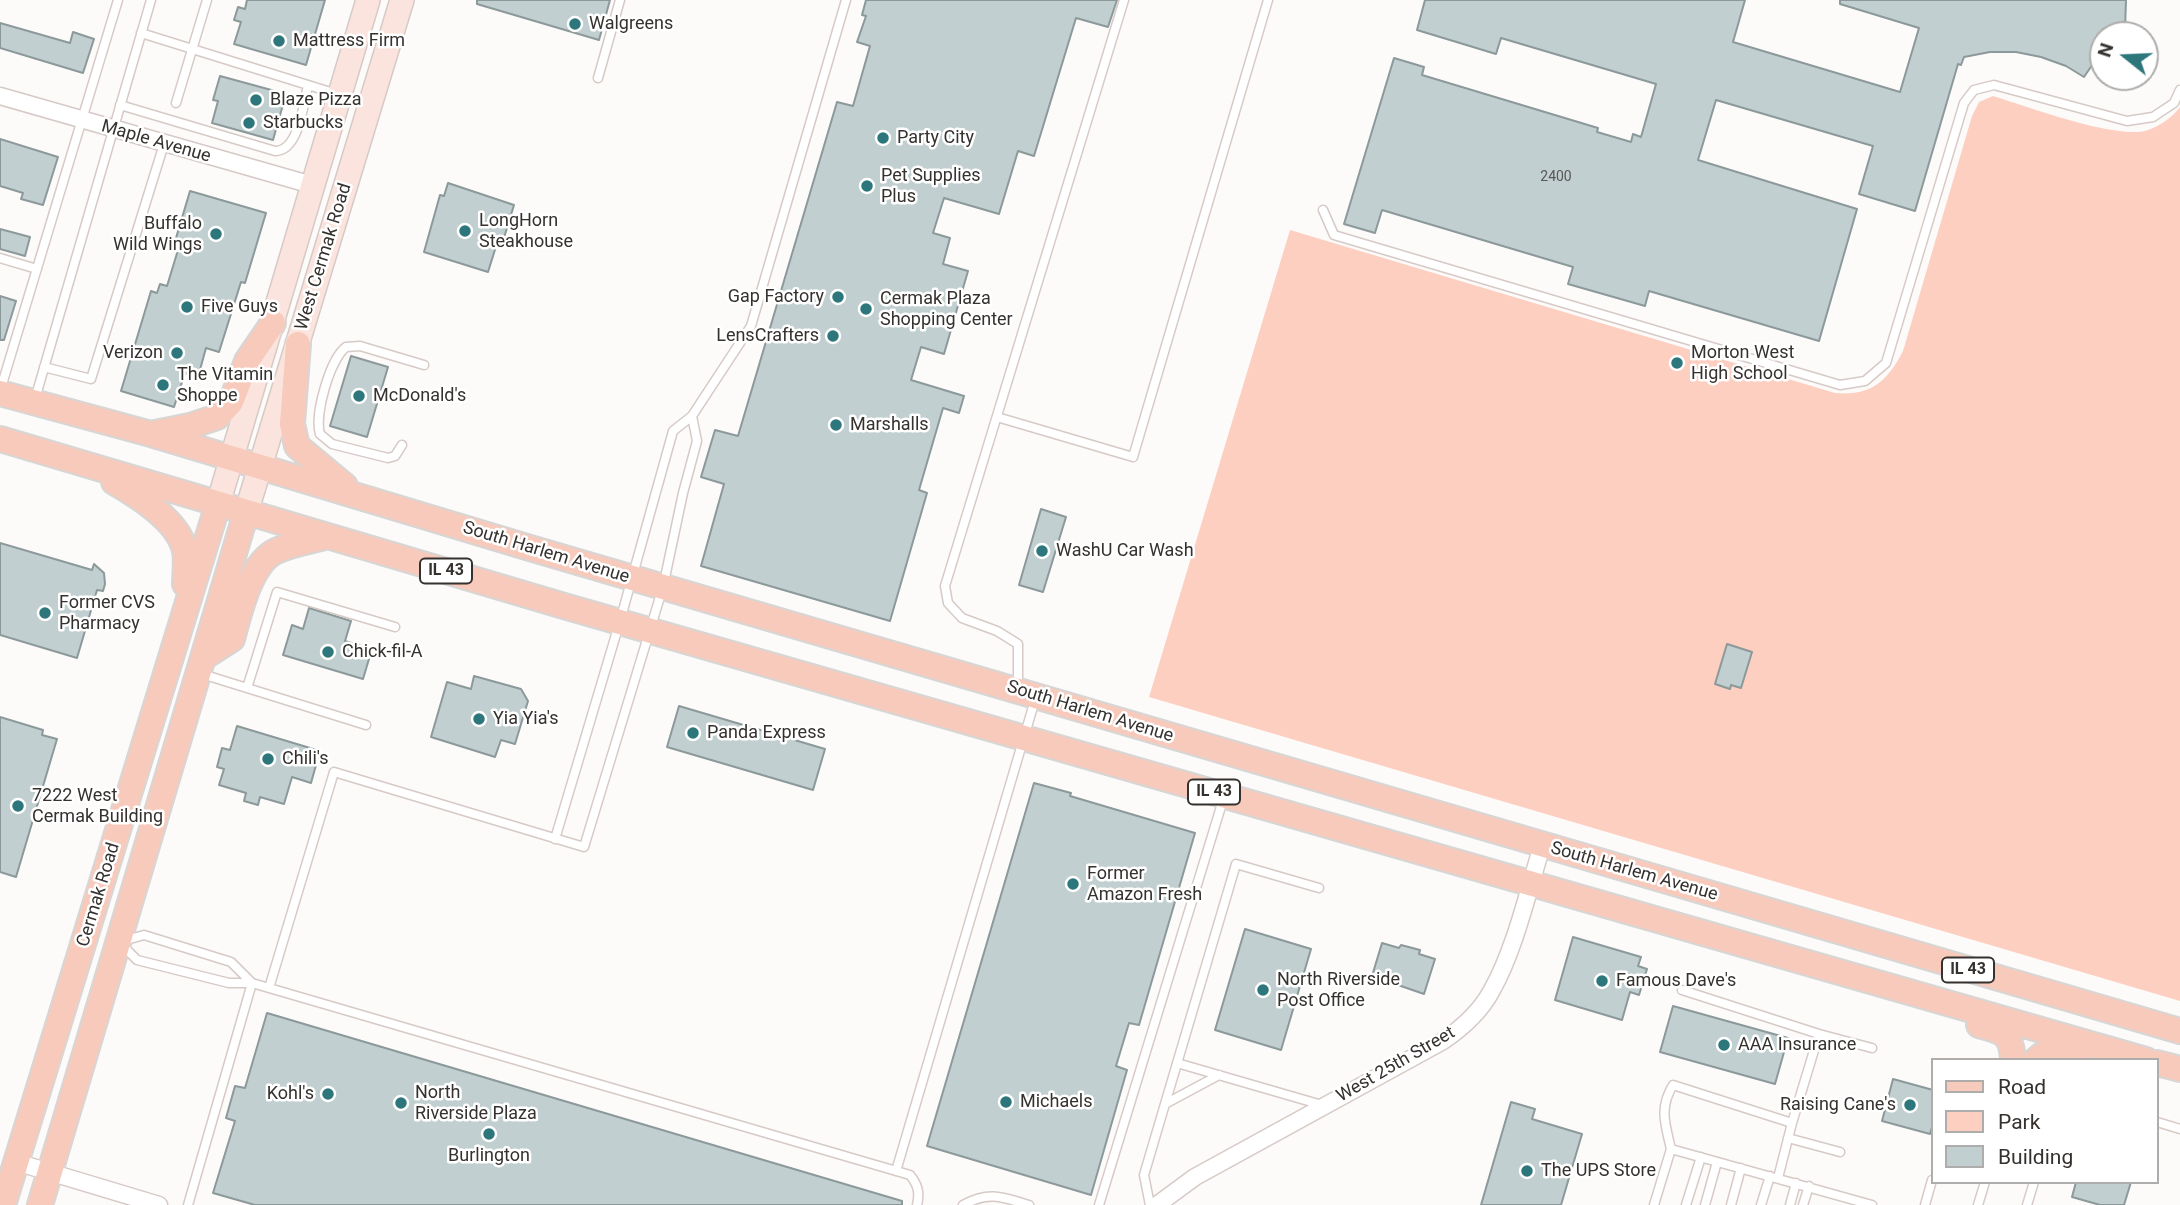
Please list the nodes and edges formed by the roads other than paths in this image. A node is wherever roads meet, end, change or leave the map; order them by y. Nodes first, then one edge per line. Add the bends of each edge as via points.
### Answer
1 (118, 0) edge
2 (151, 0) edge
3 (207, 0) edge
4 (368, 0) edge
5 (402, 0) edge
6 (620, 0) edge
7 (846, 0) edge
8 (1124, 0) edge
9 (1268, 0) edge
10 (141, 33) junction
11 (192, 50) junction
12 (598, 78) dead end
13 (308, 86) junction
14 (2180, 90) edge
15 (0, 96) edge
16 (340, 96) junction
17 (176, 103) dead end
18 (120, 105) junction
19 (375, 106) junction
20 (81, 121) junction
21 (113, 129) junction
22 (164, 144) junction
23 (312, 185) junction
24 (1323, 210) dead end
25 (0, 258) edge
26 (37, 269) junction
27 (273, 323) junction
28 (298, 344) junction
29 (424, 365) dead end
30 (44, 367) junction
31 (0, 392) edge
32 (34, 402) junction
33 (692, 416) junction
34 (997, 416) junction
35 (151, 434) junction
36 (0, 439) edge
37 (402, 445) dead end
38 (232, 459) junction
39 (83, 465) junction
40 (262, 467) junction
41 (356, 495) junction
42 (218, 504) junction
43 (246, 513) junction
44 (328, 537) junction
45 (632, 578) junction
46 (663, 587) junction
47 (182, 617) junction
48 (620, 621) junction
49 (395, 627) dead end
50 (649, 630) junction
51 (201, 665) junction
52 (247, 688) junction
53 (1027, 693) junction
54 (366, 725) dead end
55 (1024, 737) junction
56 (1225, 795) junction
57 (555, 839) junction
58 (1542, 846) junction
59 (1530, 884) junction
60 (1319, 888) dead end
61 (119, 942) junction
62 (252, 983) junction
63 (269, 988) junction
64 (1682, 990) dead end
65 (1903, 990) junction
66 (2180, 1031) edge
67 (1819, 1034) junction
68 (1871, 1048) dead end
69 (2114, 1051) junction
70 (2013, 1058) edge
71 (2038, 1058) edge
72 (2139, 1058) edge
73 (1177, 1063) junction
74 (2159, 1064) edge
75 (2180, 1069) edge
76 (1219, 1075) junction
77 (1165, 1104) junction
78 (1325, 1106) junction
79 (1793, 1123) junction
80 (2159, 1123) edge
81 (2180, 1129) edge
82 (1788, 1138) junction
83 (1671, 1149) junction
84 (1840, 1153) dead end
85 (1701, 1157) junction
86 (16, 1161) junction
87 (1717, 1162) junction
88 (1741, 1168) junction
89 (896, 1171) junction
90 (50, 1172) junction
91 (1774, 1177) junction
92 (1796, 1183) junction
93 (1932, 1183) edge
94 (1984, 1184) edge
95 (2033, 1184) edge
96 (1809, 1186) junction
97 (1849, 1202) edge
98 (3, 1205) edge
99 (40, 1205) edge
100 (159, 1205) edge
101 (188, 1205) edge
102 (917, 1205) edge
103 (963, 1205) edge
104 (1029, 1205) edge
105 (1099, 1205) edge
106 (1150, 1205) edge
107 (1157, 1205) edge
108 (1654, 1205) edge
109 (1686, 1205) edge
110 (1705, 1205) edge
111 (1731, 1205) edge
112 (1761, 1205) edge
113 (1790, 1205) edge
114 (1803, 1205) edge
115 (1872, 1205) edge
116 (1925, 1205) edge
117 (1978, 1205) edge
118 (2027, 1205) edge

1 - 20 lane
2 - 10 lane
3 - 11 lane
4 - 16 main road, West Cermak Road
5 - 19 main road, West Cermak Road
6 - 12 lane
7 - 33 lane via 751,326
8 - 34 lane
9 - 34 lane via 1133,457
10 - 11 lane
10 - 18 lane
11 - 13 lane
11 - 17 lane
13 - 16 lane
13 - 18 lane via 295,137 289,148 275,152
14 - 24 lane via 2174,103 2153,117 2127,121 1994,85 1974,90 1965,103 1886,363 1866,381 1840,385 1334,235
15 - 20 street, Maple Avenue
16 - 19 lane
16 - 23 main road, West Cermak Road
18 - 21 lane
19 - 28 main road, West Cermak Road
20 - 21 street, Maple Avenue
20 - 26 lane
21 - 22 street, Maple Avenue
21 - 30 lane
22 - 23 street, Maple Avenue
22 - 30 lane via 91,379
23 - 27 main road, West Cermak Road
25 - 26 lane
26 - 31 lane
27 - 35 main road via 247,361 231,402 217,417
27 - 38 main road, West Cermak Road
28 - 40 main road, West Cermak Road
28 - 41 main road via 292,424 298,446
29 - 37 lane via 360,345 346,346 335,358 318,417 320,434 332,444 388,458
30 - 32 lane
31 - 32 main road, South Harlem Avenue / IL 43
32 - 35 main road, South Harlem Avenue / IL 43
33 - 45 lane via 673,431
33 - 46 lane via 698,441
34 - 53 lane via 945,586 948,603 962,618 1018,644
35 - 38 main road, South Harlem Avenue / IL 43
36 - 39 main road, IL 43
38 - 40 main road, South Harlem Avenue / IL 43
38 - 42 main road, West Cermak Road
39 - 42 main road, IL 43
39 - 47 main road via 134,494 178,533 185,550
40 - 41 main road, South Harlem Avenue / IL 43
40 - 43 main road, West Cermak Road
41 - 45 main road, South Harlem Avenue / IL 43
42 - 43 main road, IL 43
42 - 47 main road, Cermak Road
43 - 44 main road, IL 43
43 - 51 main road, Cermak Road
44 - 48 main road, IL 43
44 - 51 main road via 274,552 256,571 232,639
45 - 46 main road, South Harlem Avenue / IL 43
45 - 48 lane
46 - 50 lane
46 - 53 main road, South Harlem Avenue / IL 43
47 - 86 main road, Cermak Road
48 - 50 main road, IL 43
48 - 57 lane
49 - 52 lane via 277,592
50 - 55 main road, IL 43
50 - 57 lane via 584,847
51 - 52 lane
51 - 61 main road, Cermak Road
52 - 54 lane
53 - 55 lane
53 - 58 main road, South Harlem Avenue / IL 43
55 - 56 main road, IL 43
55 - 89 lane
56 - 59 main road, IL 43
56 - 105 lane
57 - 63 lane via 334,772
58 - 59 street, West 25th Street
58 - 66 main road, South Harlem Avenue / IL 43
59 - 65 main road, IL 43
59 - 78 street, West 25th Street via 1504,962 1479,1010 1443,1041
60 - 73 lane via 1236,864
61 - 62 lane via 136,960 229,983
61 - 62 lane via 144,935 159,939 231,962
61 - 90 main road, Cermak Road
62 - 63 lane
62 - 101 lane
63 - 89 lane
64 - 67 lane
65 - 69 main road, IL 43
65 - 70 main road via 1932,1011 2002,1032 2011,1042
67 - 68 lane
67 - 79 lane
69 - 71 main road via 2068,1047
69 - 72 main road, IL 43
73 - 76 lane
73 - 77 lane
74 - 75 main road
76 - 77 lane
76 - 78 lane
77 - 106 lane via 1144,1174
78 - 107 street, West 25th Street via 1195,1177
79 - 82 lane
79 - 83 lane via 1673,1085 1665,1098 1664,1115
80 - 81 lane
82 - 84 lane
82 - 91 lane
83 - 85 lane
83 - 108 lane
85 - 87 lane
85 - 109 lane
86 - 90 street
86 - 98 main road, Cermak Road
87 - 88 lane
87 - 110 lane
88 - 91 lane
88 - 111 lane
89 - 102 lane via 916,1183
90 - 99 main road, Cermak Road
90 - 100 street
91 - 92 lane
91 - 112 lane
92 - 96 lane
92 - 113 lane
93 - 116 lane
94 - 117 lane
95 - 118 lane
96 - 97 lane
96 - 114 lane
97 - 115 lane
103 - 104 lane via 986,1195

